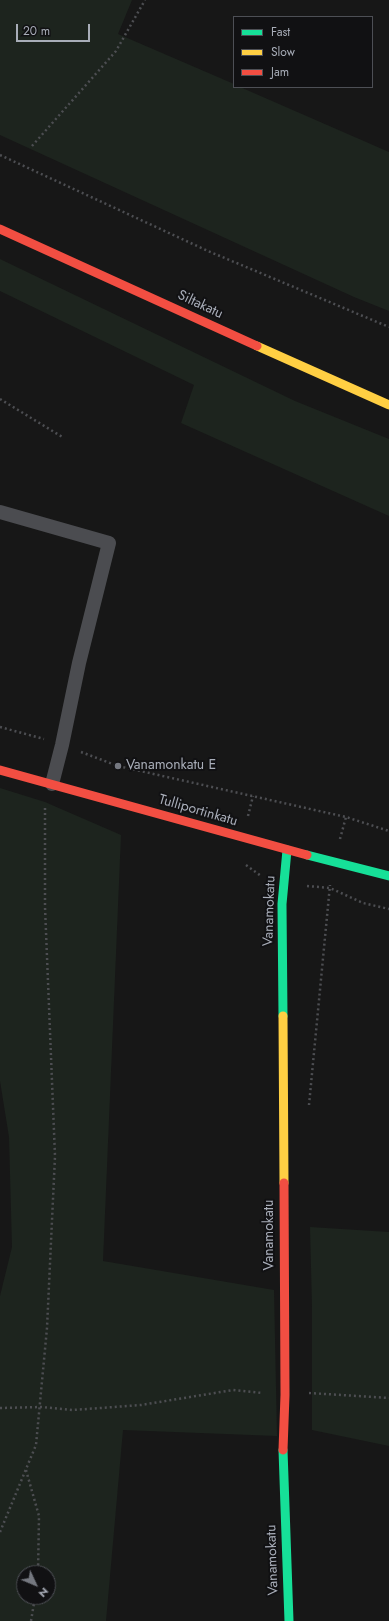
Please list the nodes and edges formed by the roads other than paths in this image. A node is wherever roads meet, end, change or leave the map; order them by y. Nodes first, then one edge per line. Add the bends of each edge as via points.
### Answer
1 (0, 229) edge
2 (389, 405) edge
3 (0, 512) edge
4 (0, 770) edge
5 (52, 784) junction
6 (287, 850) junction
7 (389, 876) edge
8 (289, 1621) edge

1 - 2 street, Siltakatu
3 - 5 lane via 109,543
4 - 5 street, Tulliportinkatu
5 - 6 street, Tulliportinkatu
6 - 7 street, Tulliportinkatu
6 - 8 street, Vanamokatu via 282,904 285,1395 283,1461

